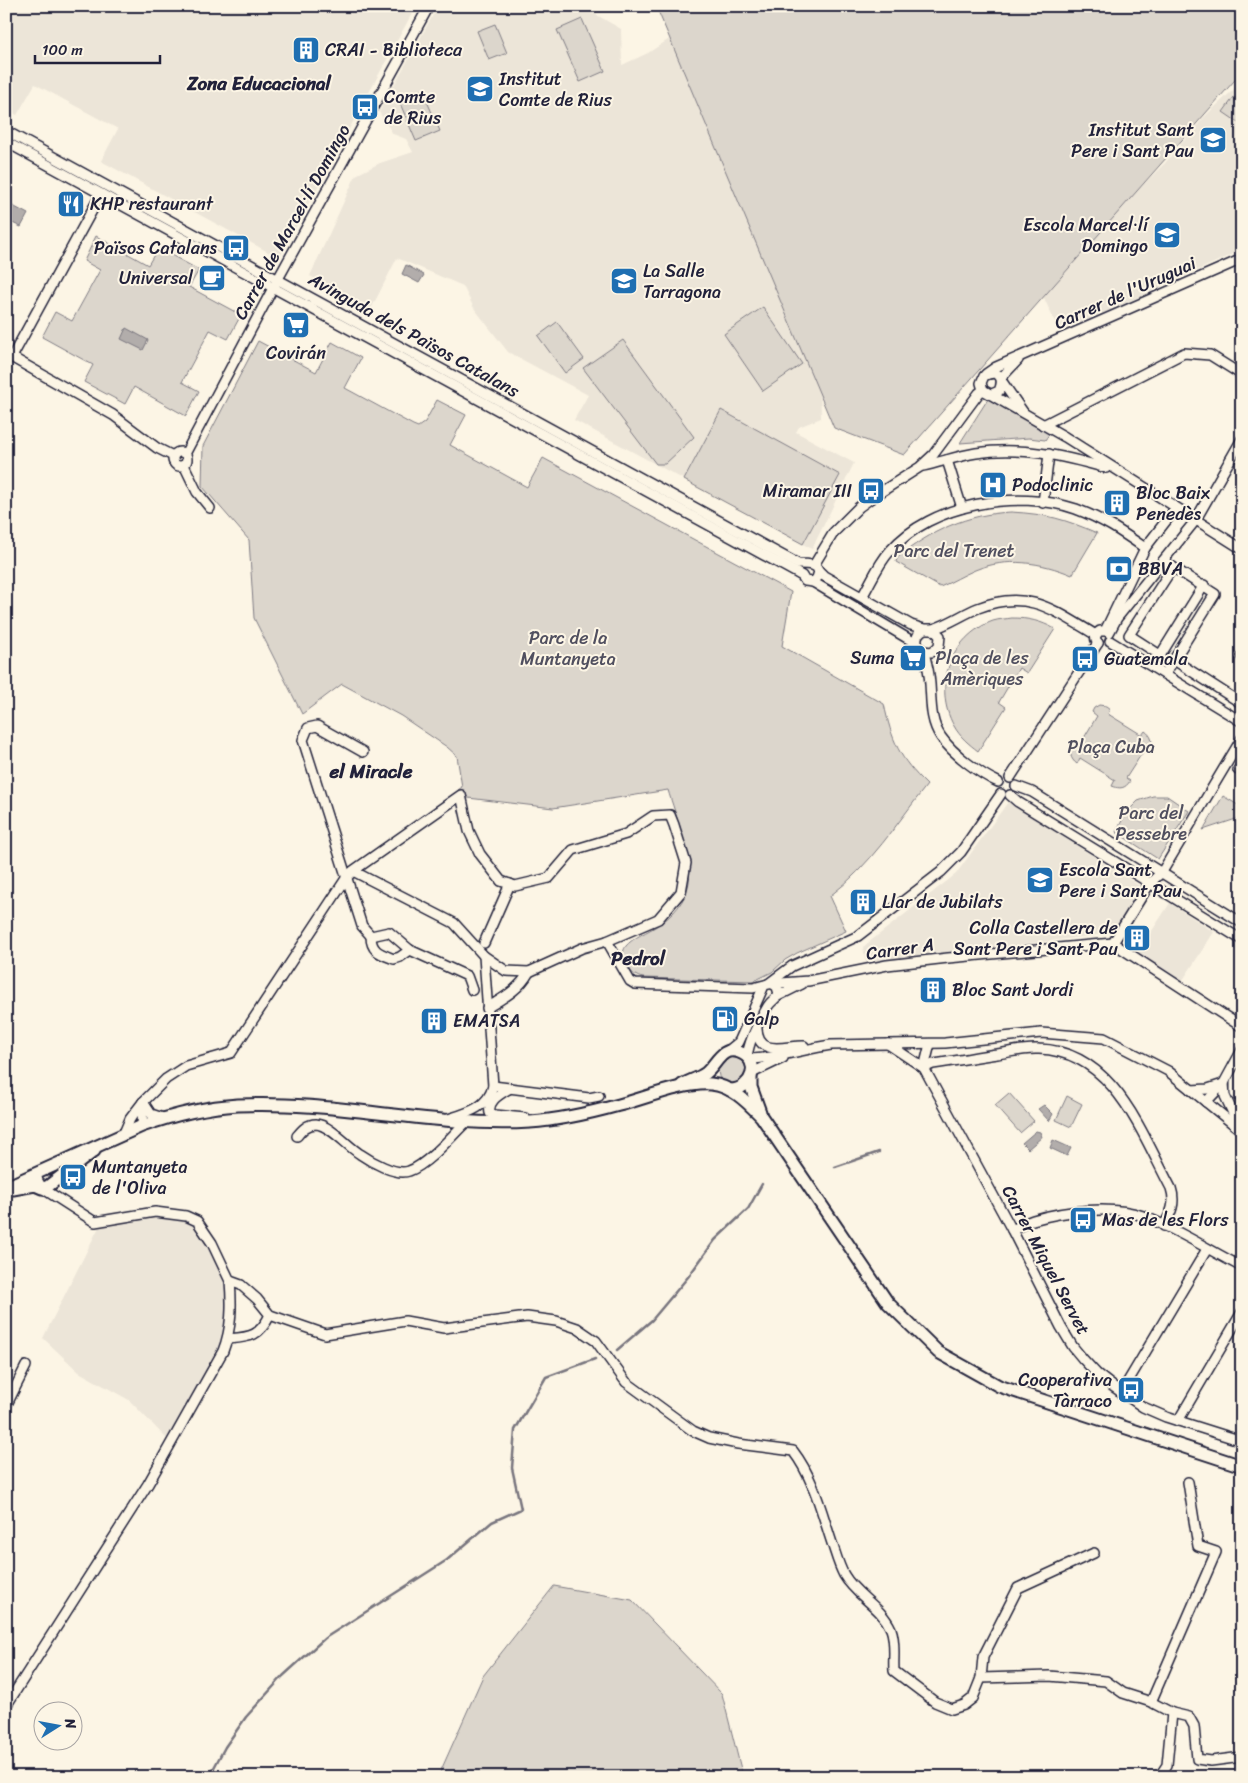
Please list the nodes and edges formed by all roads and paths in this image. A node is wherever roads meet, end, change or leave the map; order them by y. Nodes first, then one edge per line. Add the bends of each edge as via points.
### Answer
1 (428, 6) edge
2 (6, 131) edge
3 (6, 142) edge
4 (102, 194) junction
5 (1242, 259) edge
6 (278, 280) junction
7 (273, 288) junction
8 (9, 356) edge
9 (1022, 357) junction
10 (1242, 375) edge
11 (984, 376) junction
12 (1002, 381) junction
13 (987, 392) junction
14 (1025, 414) junction
15 (1043, 424) junction
16 (1242, 439) edge
17 (185, 454) junction
18 (1049, 454) junction
19 (173, 456) junction
20 (947, 460) junction
21 (184, 465) junction
22 (920, 467) junction
23 (1116, 471) junction
24 (1043, 502) junction
25 (210, 508) dead end
26 (962, 508) junction
27 (1176, 508) junction
28 (1195, 521) junction
29 (1240, 544) edge
30 (1145, 548) junction
31 (1163, 561) junction
32 (813, 567) junction
33 (1173, 567) junction
34 (802, 576) junction
35 (813, 582) junction
36 (1204, 585) junction
37 (862, 597) junction
38 (929, 629) junction
39 (1103, 637) junction
40 (920, 648) junction
41 (1160, 655) junction
42 (1174, 660) junction
43 (1153, 667) junction
44 (1165, 674) junction
45 (1242, 702) edge
46 (1240, 721) edge
47 (1242, 738) edge
48 (363, 752) dead end
49 (1242, 764) edge
50 (1242, 772) edge
51 (998, 782) junction
52 (1013, 782) junction
53 (1032, 792) junction
54 (1005, 795) junction
55 (1026, 807) junction
56 (1162, 872) junction
57 (350, 874) junction
58 (1150, 883) junction
59 (510, 884) junction
60 (1242, 922) edge
61 (371, 936) junction
62 (607, 940) junction
63 (1242, 940) edge
64 (484, 943) dead end
65 (1113, 943) junction
66 (410, 950) junction
67 (484, 956) junction
68 (797, 967) junction
69 (529, 972) junction
70 (808, 981) junction
71 (785, 983) junction
72 (472, 990) dead end
73 (770, 991) junction
74 (487, 1008) junction
75 (758, 1027) junction
76 (1242, 1027) edge
77 (888, 1044) junction
78 (930, 1044) junction
79 (814, 1048) junction
80 (1242, 1050) edge
81 (728, 1051) junction
82 (788, 1055) junction
83 (748, 1058) junction
84 (714, 1062) junction
85 (924, 1068) junction
86 (1242, 1072) edge
87 (752, 1075) junction
88 (1224, 1083) junction
89 (493, 1086) junction
90 (510, 1088) junction
91 (677, 1088) junction
92 (725, 1088) junction
93 (1191, 1090) junction
94 (600, 1096) dead end
95 (1225, 1096) junction
96 (1242, 1098) edge
97 (143, 1102) junction
98 (1206, 1102) junction
99 (476, 1109) junction
100 (490, 1113) junction
101 (134, 1114) junction
102 (761, 1116) junction
103 (163, 1118) junction
104 (444, 1120) junction
105 (553, 1120) junction
106 (467, 1121) junction
107 (142, 1126) junction
108 (1242, 1131) edge
109 (124, 1133) junction
110 (297, 1136) dead end
111 (108, 1140) junction
112 (38, 1173) junction
113 (6, 1189) edge
114 (47, 1189) junction
115 (1164, 1226) junction
116 (1012, 1230) junction
117 (1207, 1249) junction
118 (1242, 1267) edge
119 (230, 1281) junction
120 (1242, 1312) edge
121 (270, 1315) junction
122 (228, 1339) junction
123 (26, 1366) dead end
124 (1121, 1393) junction
125 (6, 1406) edge
126 (1178, 1421) junction
127 (1242, 1441) edge
128 (1242, 1466) edge
129 (1188, 1482) dead end
130 (1094, 1553) dead end
131 (981, 1678) junction
132 (1151, 1702) junction
133 (6, 1706) edge
134 (1172, 1713) junction
135 (1242, 1757) edge
136 (1159, 1777) edge

1 - 6 street, Carrer de Marcel·lí Domingo
2 - 6 street, Avinguda dels Països Catalans
3 - 4 street, Avinguda dels Països Catalans
4 - 7 street, Avinguda dels Països Catalans
4 - 8 street
5 - 9 street, Carrer de l'Uruguai
6 - 7 street, Carrer de Marcel·lí Domingo
6 - 32 street, Avinguda dels Països Catalans via 798,564
7 - 17 street, Carrer de Marcel·lí Domingo
7 - 34 street, Avinguda dels Països Catalans
8 - 19 street via 113,415
9 - 11 street, Carrer de l'Uruguai via 996,367
9 - 12 street
10 - 15 street via 1210,356 1184,353
11 - 12 street via 991,372
11 - 13 street via 980,384
12 - 13 street via 999,391
12 - 14 street
13 - 14 street
13 - 22 street via 979,393 933,455
14 - 15 street
15 - 23 street
16 - 28 street
17 - 19 street via 178,452
17 - 21 street via 187,460
18 - 20 street via 997,451
18 - 23 street
18 - 24 street
19 - 21 street via 175,465
20 - 22 street
20 - 26 street
21 - 25 street via 197,492
22 - 32 street via 859,508 834,532
23 - 27 street
24 - 26 street via 993,502
24 - 30 street via 1075,509 1109,523
26 - 37 street via 918,527 890,551
27 - 28 street
27 - 30 street
28 - 29 street
28 - 31 street
30 - 39 street
31 - 33 street
31 - 39 street
32 - 34 street via 801,571
32 - 35 street via 818,579
32 - 37 street, Avinguda dels Països Catalans
33 - 36 street
33 - 41 street via 1130,634
34 - 35 street, Avinguda dels Països Catalans via 805,581
35 - 40 street
36 - 41 street
36 - 42 street via 1215,594
37 - 38 street, Avinguda dels Països Catalans via 911,624
38 - 39 street via 944,626 986,605 1018,600 1045,605
38 - 40 street via 918,635
38 - 40 street via 940,636 939,646 932,652
39 - 43 street
39 - 52 street
40 - 51 street via 930,674 930,703 940,736 952,750
41 - 43 street
42 - 44 street
42 - 45 street
43 - 44 street
44 - 46 street
47 - 56 street
48 - 57 street via 317,726 308,728 303,740
49 - 50 street via 1238,770
51 - 52 street via 1004,778
51 - 54 street via 998,789
52 - 53 street
52 - 54 street via 1014,791
53 - 55 street
53 - 56 street
54 - 55 street
54 - 68 street via 961,852 941,872 858,936
55 - 58 street
56 - 58 street
56 - 60 street
57 - 59 street via 461,795 469,831 480,854 501,880
57 - 61 street via 362,926
57 - 67 street via 454,923
57 - 97 street via 231,1053 186,1066 166,1079
58 - 63 street
58 - 65 street
59 - 62 street via 515,886 549,878 573,850 626,834 653,816 670,816 686,864 681,892 658,918
59 - 64 street
61 - 66 street via 389,932
61 - 66 street via 375,951 394,959
62 - 69 street
62 - 73 street via 630,981 635,984
65 - 70 street, Carrer A via 887,965
65 - 76 street
66 - 72 street via 467,976
67 - 69 street via 506,971
67 - 74 street
68 - 70 street via 796,977
68 - 71 street
68 - 73 street via 792,966
69 - 74 street via 516,990
70 - 71 street, Carrer A
70 - 73 street, Carrer A
71 - 73 street
73 - 75 street via 770,1004
73 - 81 street via 739,1042
74 - 89 street
75 - 79 street via 760,1042 769,1048
75 - 83 street via 748,1049
77 - 78 street
77 - 79 street
77 - 85 street, Carrer Miquel Servet
78 - 85 street
78 - 93 street via 1041,1033 1104,1038 1168,1071
79 - 82 street
80 - 88 street
81 - 83 main road
81 - 84 main road
82 - 83 street
82 - 87 street
83 - 87 main road
84 - 91 main road via 706,1072
84 - 92 main road via 713,1076
85 - 115 street via 1026,1049 1051,1050 1095,1068 1111,1084 1136,1122 1171,1188 1172,1212
85 - 116 street, Carrer Miquel Servet
86 - 96 street via 1235,1083 1235,1094
87 - 92 main road via 742,1088
87 - 102 main road via 751,1088
88 - 93 street via 1208,1089
88 - 95 street
88 - 98 street
89 - 90 street
89 - 99 street via 489,1097
90 - 94 street via 589,1098
90 - 100 street via 493,1100
91 - 92 main road via 710,1084
91 - 105 main road
92 - 102 main road
93 - 98 street
95 - 98 street via 1216,1102
95 - 108 street
97 - 101 street
97 - 103 street via 151,1114
97 - 107 street
98 - 108 street
99 - 100 street
99 - 104 street
100 - 105 street
101 - 107 street
101 - 109 street
102 - 128 main road via 888,1303 938,1352 1000,1386
103 - 104 main road via 212,1108 259,1105
103 - 107 main road
104 - 106 main road
105 - 106 main road
106 - 110 street via 432,1156 409,1171 394,1172 360,1154 324,1126 314,1124
107 - 109 main road
109 - 111 main road
111 - 112 main road
111 - 114 main road
112 - 113 main road
112 - 114 street via 38,1181
113 - 114 main road via 35,1185
114 - 119 street via 95,1222 155,1212 186,1216 197,1221 212,1243
115 - 116 street via 1133,1214 1089,1211 1031,1220
115 - 117 street
116 - 124 street, Carrer Miquel Servet via 1073,1347 1097,1374
117 - 118 street
117 - 124 street
119 - 121 street via 241,1285
119 - 122 street
120 - 126 street
121 - 122 street via 256,1334
121 - 131 street via 326,1334 405,1322 444,1328 527,1317 578,1328 596,1341 626,1382 692,1431 738,1444 793,1451 802,1463 814,1492 843,1574 876,1607 891,1628 894,1671 935,1702 952,1709 964,1706 973,1698
122 - 133 street via 148,1484
123 - 125 street
124 - 126 street, Carrer Miquel Servet via 1143,1407
126 - 127 street, Carrer Miquel Servet
129 - 132 street via 1198,1546 1216,1552
130 - 131 street via 1018,1588 983,1657
131 - 132 street via 1049,1676 1106,1681 1123,1693
132 - 134 street
134 - 135 street via 1189,1717 1194,1726 1197,1759
134 - 136 street via 1167,1764

